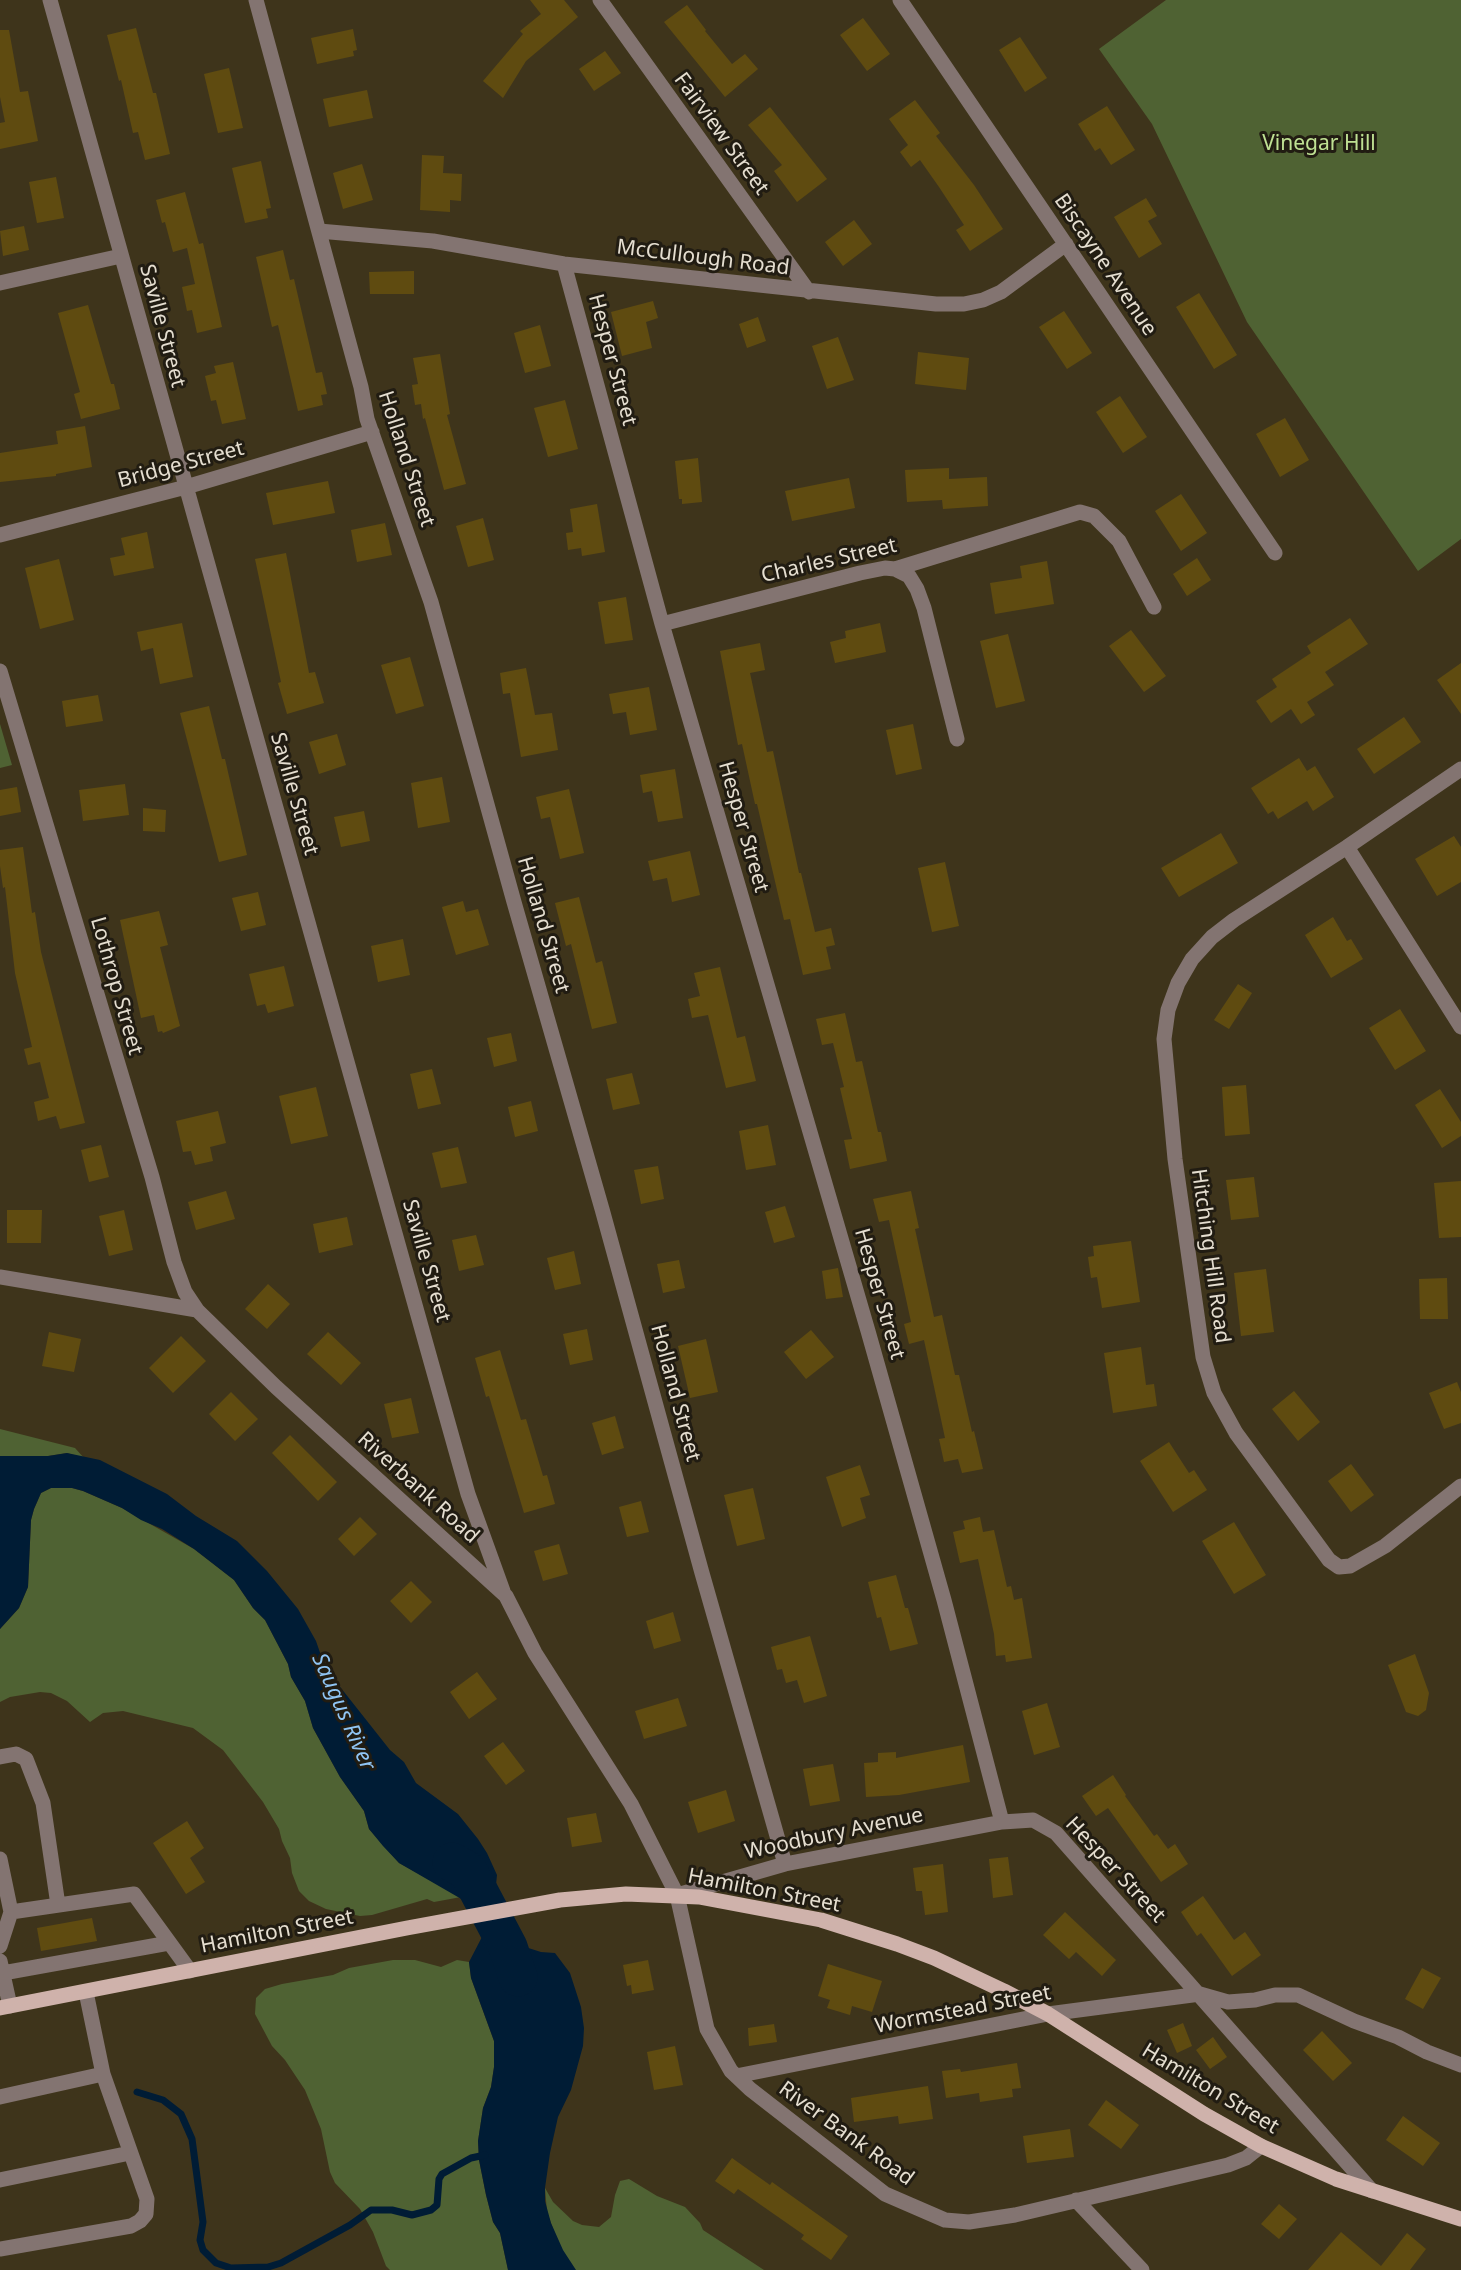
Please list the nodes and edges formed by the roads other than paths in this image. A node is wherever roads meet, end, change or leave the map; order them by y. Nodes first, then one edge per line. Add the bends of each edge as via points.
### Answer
1 (50, 0) edge
2 (600, 0) edge
3 (900, 0) edge
4 (258, 1) edge
5 (319, 231) junction
6 (1066, 244) junction
7 (121, 256) junction
8 (564, 264) junction
9 (0, 283) edge
10 (809, 292) junction
11 (372, 432) junction
12 (186, 487) junction
13 (0, 535) edge
14 (1275, 553) dead end
15 (895, 569) junction
16 (1154, 607) dead end
17 (662, 624) junction
18 (0, 671) edge
19 (957, 740) dead end
20 (1461, 769) edge
21 (1347, 847) junction
22 (1461, 1026) edge
23 (0, 1277) edge
24 (197, 1310) junction
25 (1461, 1486) edge
26 (506, 1596) junction
27 (0, 1757) edge
28 (1002, 1822) junction
29 (0, 1859) edge
30 (785, 1864) junction
31 (677, 1895) junction
32 (58, 1905) junction
33 (11, 1912) junction
34 (169, 1943) junction
35 (0, 1946) edge
36 (1, 1967) edge
37 (190, 1971) junction
38 (86, 1992) junction
39 (1200, 1994) junction
40 (5, 2007) edge
41 (1048, 2014) junction
42 (1461, 2065) edge
43 (103, 2074) junction
44 (736, 2076) junction
45 (0, 2097) edge
46 (1261, 2146) junction
47 (130, 2153) junction
48 (0, 2181) edge
49 (1372, 2191) junction
50 (1076, 2200) junction
51 (1461, 2219) edge
52 (0, 2249) edge
53 (1142, 2270) edge

1 - 7 street, Saville Street
2 - 10 street, Fairview Street
3 - 6 street, Biscayne Avenue
4 - 5 street, Holland Street
5 - 8 street, McCullough Road via 433,241
5 - 11 street, Holland Street
6 - 10 street, McCullough Road via 1001,292 974,302 936,304
6 - 14 street, Biscayne Avenue
7 - 9 street
7 - 12 street, Saville Street
8 - 10 street, McCullough Road
8 - 17 street, Hesper Street
11 - 12 street, Bridge Street
11 - 30 street, Holland Street via 431,602
12 - 13 street, Bridge Street
12 - 26 street, Saville Street via 468,1494
15 - 16 street, Charles Street via 1080,512 1094,516 1119,541
15 - 17 street, Charles Street via 860,573
15 - 19 street via 909,576 921,598
17 - 28 street, Hesper Street via 868,1331
18 - 24 street, Lothrop Street via 174,1262 185,1292
20 - 21 street
21 - 22 street
21 - 25 street, Hitching Hill Road via 1212,937 1185,971 1170,1004 1164,1053 1203,1357 1214,1393 1236,1433 1329,1560 1339,1567 1350,1566 1385,1546
23 - 24 street
24 - 26 street, Riverbank Road
26 - 31 street, Riverbank Road via 535,1653 631,1804
27 - 32 street via 16,1754 26,1759 43,1803
28 - 30 street, Woodbury Avenue
28 - 39 street, Hesper Street via 1033,1820 1056,1833
29 - 33 street
30 - 31 street, Woodbury Avenue
31 - 37 main road, Hamilton Street via 626,1894 560,1900
31 - 41 main road, Hamilton Street via 779,1911 869,1935 934,1958
31 - 44 street, River Bank Road via 707,2030
32 - 33 street
32 - 34 street via 134,1894
33 - 35 street
34 - 36 street
34 - 37 street
36 - 40 street
37 - 38 main road, Hamilton Street
38 - 40 main road, Hamilton Street
38 - 43 street
39 - 41 street, Wormstead Street
39 - 42 street via 1228,2002 1299,1995
39 - 49 street, Hesper Street
41 - 44 street, Wormstead Street
41 - 46 main road, Hamilton Street
43 - 45 street
43 - 47 street
44 - 50 street, River Bank Road via 885,2194 945,2220 969,2222 1015,2215
46 - 49 main road, Hamilton Street
46 - 50 street, River Bank Road via 1228,2165
47 - 48 street
47 - 52 street via 148,2205 140,2222
49 - 51 main road, Hamilton Street
50 - 53 street

